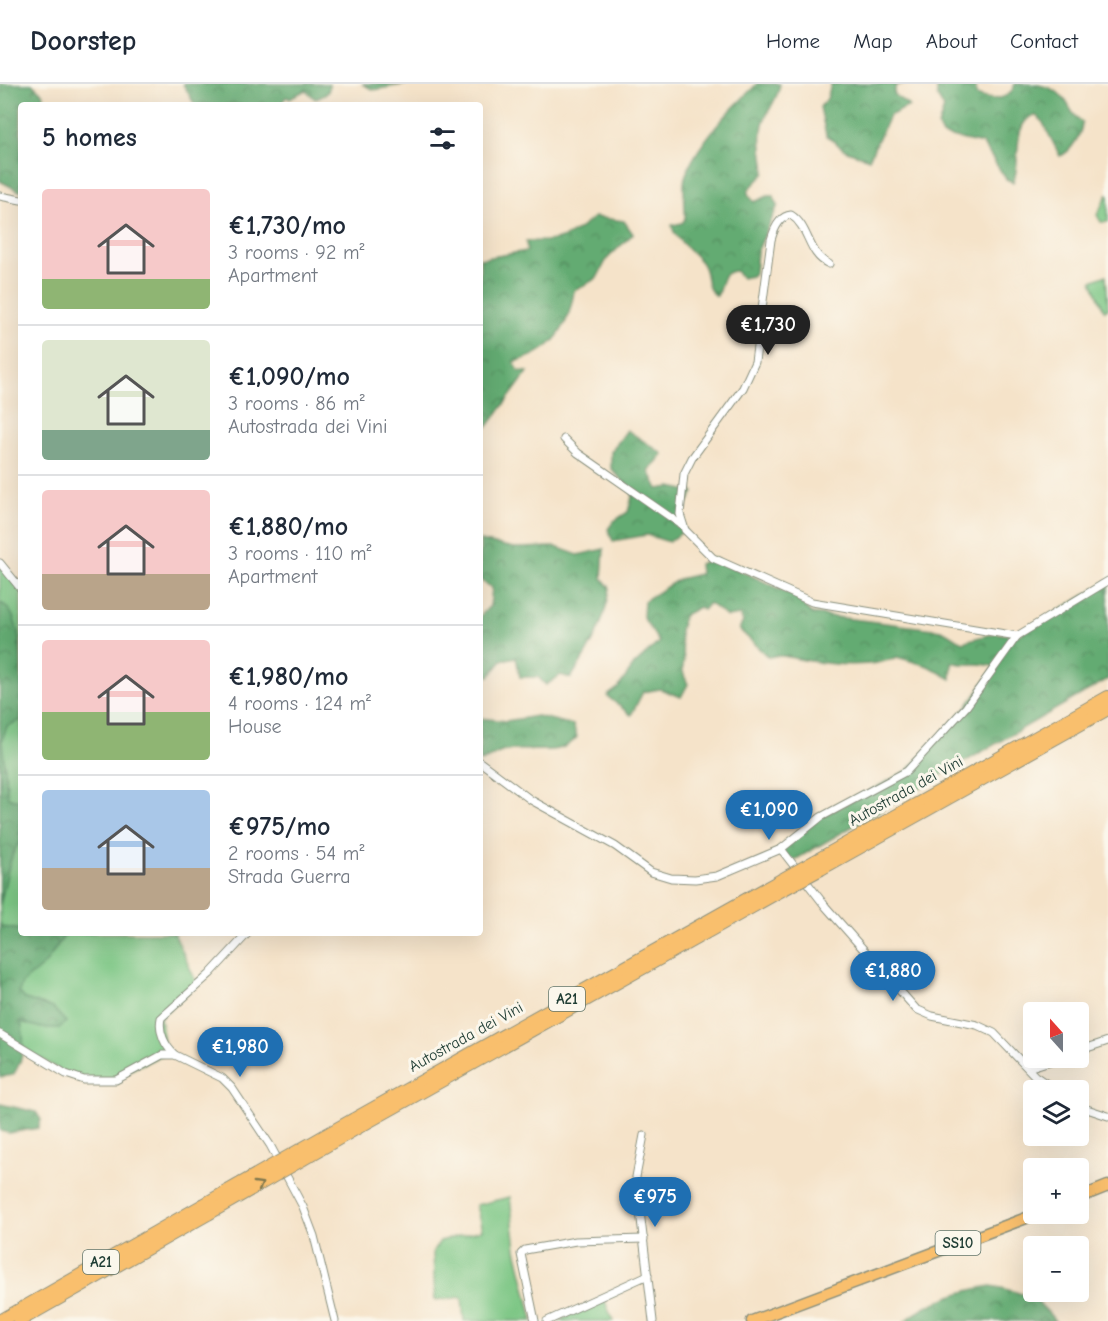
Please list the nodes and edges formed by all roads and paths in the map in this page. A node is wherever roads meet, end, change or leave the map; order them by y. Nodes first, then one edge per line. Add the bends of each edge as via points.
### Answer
1 (0, 196) edge
2 (18, 199) edge
3 (829, 264) dead end
4 (564, 439) dead end
5 (683, 526) junction
6 (0, 563) edge
7 (1108, 581) edge
8 (18, 586) edge
9 (1017, 636) junction
10 (1108, 697) edge
11 (1108, 709) edge
12 (483, 764) edge
13 (781, 849) junction
14 (818, 865) junction
15 (245, 936) edge
16 (0, 1034) edge
17 (1108, 1041) edge
18 (1089, 1047) edge
19 (175, 1055) junction
20 (1023, 1063) edge
21 (1028, 1068) edge
22 (1043, 1080) edge
23 (1089, 1110) edge
24 (1108, 1116) edge
25 (644, 1135) dead end
26 (1108, 1186) edge
27 (1089, 1194) edge
28 (205, 1209) junction
29 (1023, 1219) edge
30 (644, 1239) junction
31 (648, 1275) junction
32 (0, 1320) edge
33 (19, 1321) edge
34 (334, 1321) edge
35 (535, 1321) edge
36 (547, 1321) edge
37 (653, 1321) edge
38 (753, 1321) edge

1 - 2 street
3 - 5 street via 815,254 799,220 787,215 776,226 755,362 743,388 684,474 680,504
4 - 5 street via 578,453
5 - 9 street via 713,558 812,602
6 - 8 street
7 - 9 street
9 - 13 street via 966,708 907,771 821,818
10 - 14 highway, Autostrada dei Vini / A21
11 - 14 highway, Autostrada dei Vini / A21
12 - 13 street via 531,800 661,875 695,879 717,876
13 - 20 street via 826,907 916,1009 994,1033
14 - 28 highway, Autostrada dei Vini / A21, bridge
15 - 19 street via 161,1018 163,1038
16 - 19 street via 66,1074 84,1080 116,1080 162,1054
17 - 18 street
19 - 34 street via 222,1078 270,1145 314,1236
21 - 22 street
23 - 24 street
25 - 30 street via 636,1177
26 - 27 main road
28 - 32 highway, Autostrada dei Vini / A21
28 - 33 highway, Autostrada dei Vini / A21
29 - 38 main road, SS10
30 - 31 street
30 - 35 street via 576,1241 525,1250 521,1254
31 - 36 street
31 - 37 street

